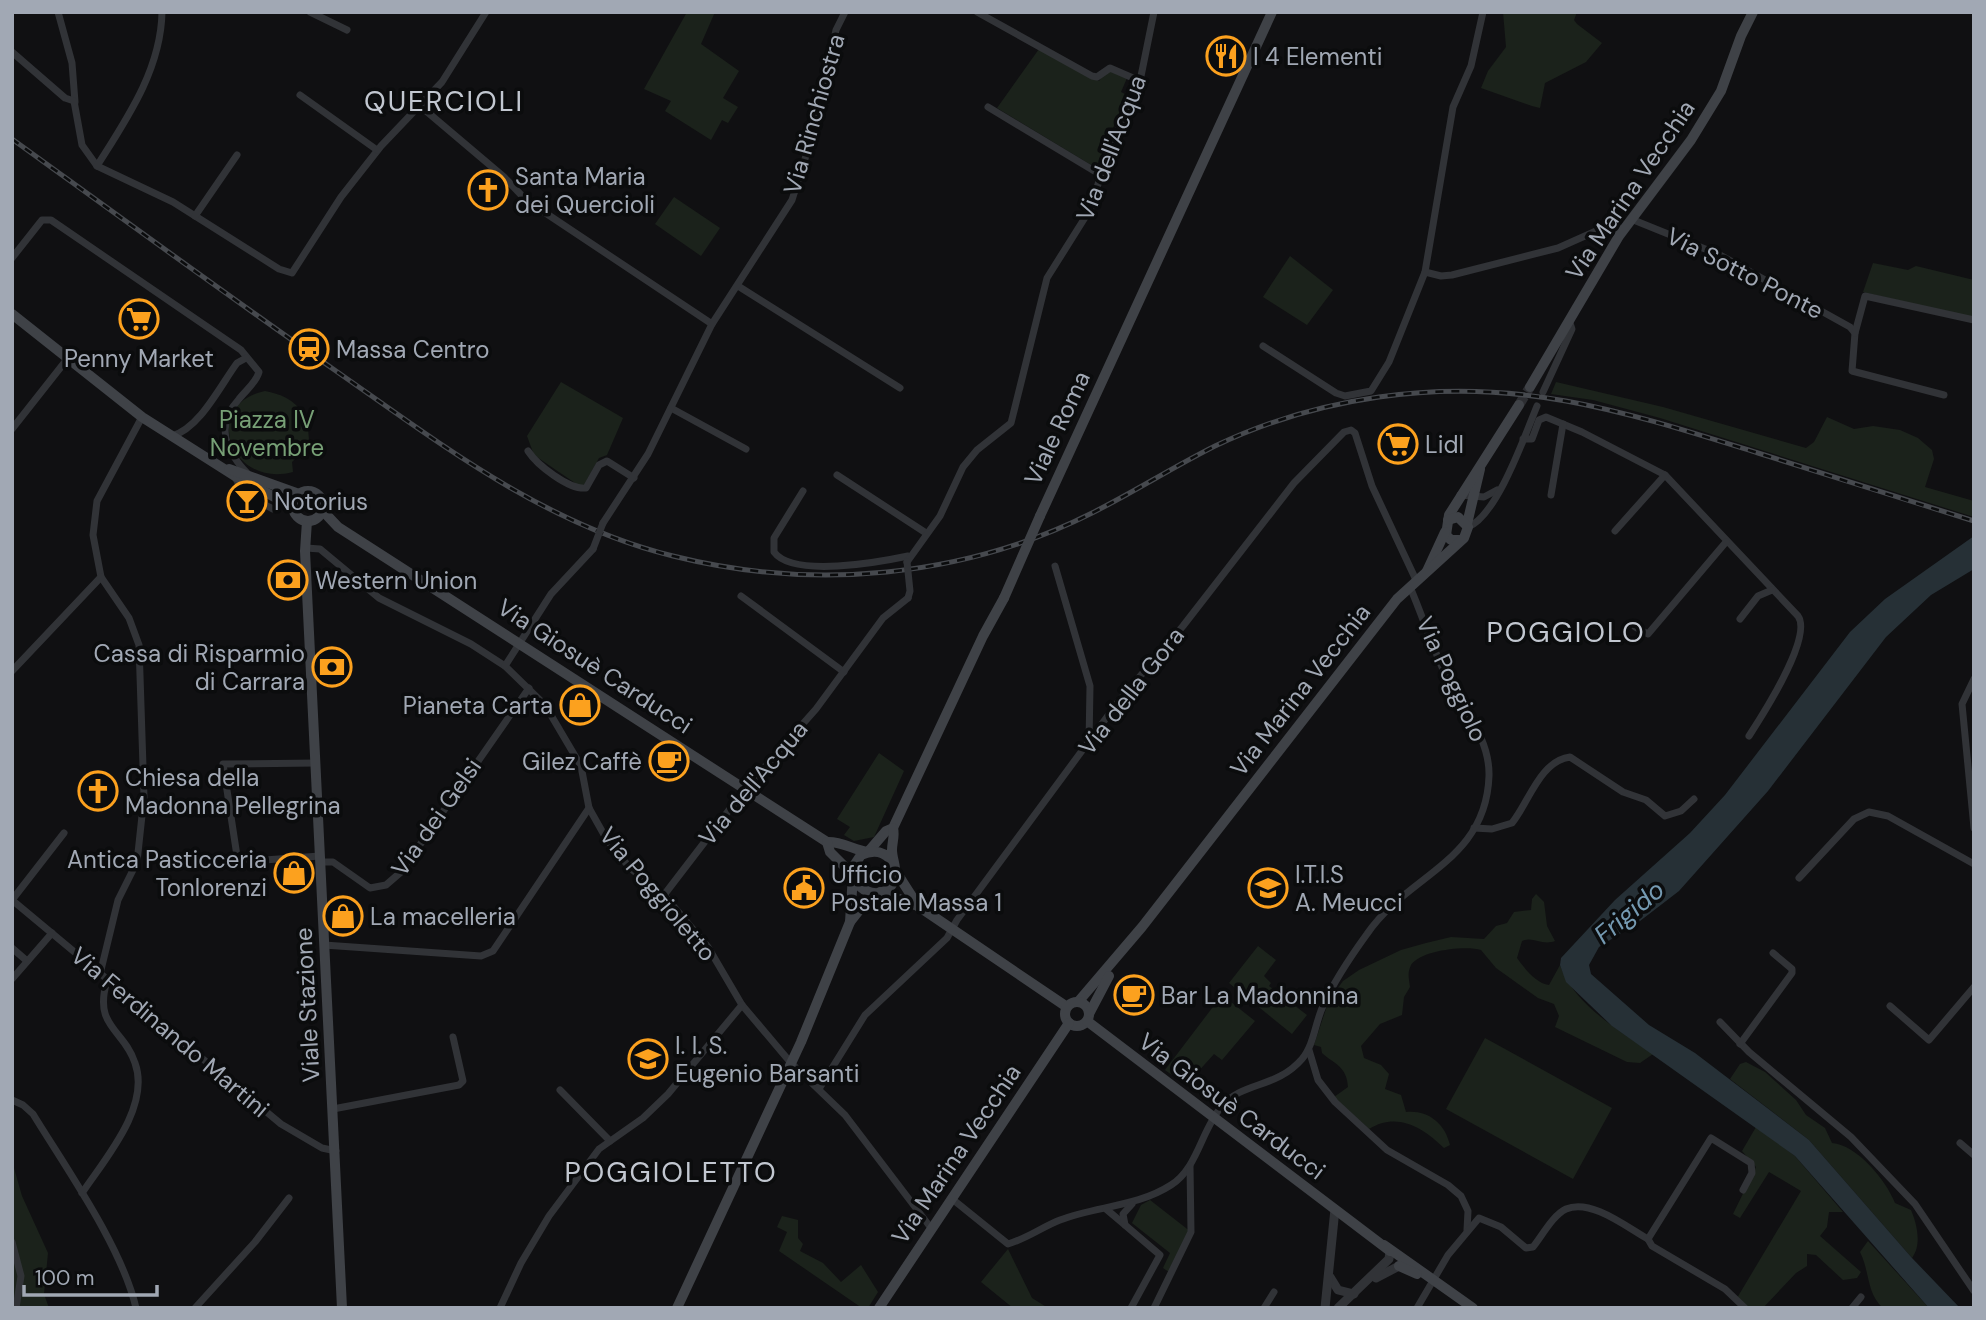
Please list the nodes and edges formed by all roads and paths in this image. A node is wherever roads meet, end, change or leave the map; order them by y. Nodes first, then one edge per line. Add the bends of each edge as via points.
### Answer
1 (58, 12) edge
2 (162, 12) edge
3 (310, 12) edge
4 (486, 12) edge
5 (845, 12) edge
6 (977, 12) edge
7 (1154, 12) edge
8 (1272, 12) edge
9 (1483, 12) edge
10 (1754, 12) edge
11 (346, 30) dead end
12 (12, 52) edge
13 (1140, 81) junction
14 (300, 95) dead end
15 (75, 102) junction
16 (419, 105) junction
17 (988, 107) dead end
18 (377, 150) junction
19 (237, 155) dead end
20 (97, 166) junction
21 (1101, 175) junction
22 (195, 216) junction
23 (1631, 219) junction
24 (1619, 236) junction
25 (12, 258) edge
26 (1425, 272) junction
27 (738, 286) junction
28 (12, 314) edge
29 (1569, 320) junction
30 (1974, 320) edge
31 (712, 324) junction
32 (1856, 333) junction
33 (1263, 346) dead end
34 (68, 358) junction
35 (246, 358) junction
36 (1530, 387) tunnel mouth
37 (900, 388) dead end
38 (1543, 392) dead end
39 (1944, 396) dead end
40 (1519, 405) tunnel mouth
41 (1537, 406) dead end
42 (671, 408) junction
43 (142, 417) junction
44 (1563, 424) junction
45 (12, 429) edge
46 (172, 436) junction
47 (1523, 439) junction
48 (746, 449) dead end
49 (528, 451) dead end
50 (1481, 466) junction
51 (230, 472) junction
52 (247, 473) junction
53 (837, 475) dead end
54 (1665, 475) junction
55 (634, 478) junction
56 (1500, 488) junction
57 (803, 491) dead end
58 (299, 494) junction
59 (1460, 495) junction
60 (1551, 495) dead end
61 (1474, 497) junction
62 (293, 508) junction
63 (322, 510) junction
64 (307, 521) junction
65 (1446, 526) junction
66 (1468, 526) junction
67 (1615, 531) dead end
68 (926, 533) junction
69 (1461, 540) junction
70 (1727, 542) junction
71 (306, 548) junction
72 (907, 559) junction
73 (1055, 566) dead end
74 (1427, 570) junction
75 (100, 577) junction
76 (1413, 584) junction
77 (1772, 590) junction
78 (741, 596) dead end
79 (1740, 619) dead end
80 (1635, 627) dead end
81 (520, 642) junction
82 (505, 666) junction
83 (12, 671) edge
84 (844, 672) junction
85 (1973, 680) edge
86 (528, 688) junction
87 (1749, 736) dead end
88 (1088, 744) junction
89 (316, 762) junction
90 (747, 788) junction
91 (1694, 799) dead end
92 (589, 808) junction
93 (893, 828) junction
94 (1474, 828) junction
95 (1974, 828) edge
96 (64, 833) dead end
97 (1211, 839) junction
98 (827, 842) junction
99 (868, 852) junction
100 (320, 859) junction
101 (1974, 864) edge
102 (894, 866) junction
103 (853, 875) junction
104 (1799, 878) dead end
105 (877, 893) junction
106 (664, 895) junction
107 (12, 900) edge
108 (918, 906) junction
109 (850, 922) junction
110 (953, 929) junction
111 (52, 933) junction
112 (324, 945) junction
113 (12, 948) edge
114 (1773, 953) dead end
115 (27, 961) junction
116 (100, 974) junction
117 (12, 979) edge
118 (107, 981) junction
119 (1974, 987) edge
120 (1073, 1004) junction
121 (742, 1005) junction
122 (1890, 1006) dead end
123 (1088, 1017) junction
124 (1720, 1021) dead end
125 (1069, 1023) junction
126 (453, 1037) dead end
127 (1741, 1044) junction
128 (1309, 1050) junction
129 (791, 1063) junction
130 (819, 1089) junction
131 (560, 1090) dead end
132 (12, 1100) edge
133 (333, 1109) junction
134 (1213, 1117) junction
135 (610, 1141) junction
136 (1960, 1143) dead end
137 (336, 1151) junction
138 (1974, 1155) edge
139 (1190, 1166) junction
140 (1743, 1190) dead end
141 (82, 1193) junction
142 (289, 1198) dead end
143 (951, 1198) junction
144 (1135, 1201) junction
145 (1105, 1209) junction
146 (1335, 1209) junction
147 (1334, 1222) junction
148 (1353, 1222) junction
149 (1125, 1225) junction
150 (931, 1228) junction
151 (1467, 1230) junction
152 (1648, 1239) junction
153 (12, 1242) edge
154 (1386, 1248) junction
155 (1399, 1266) joint
156 (1330, 1275) junction
157 (1431, 1280) junction
158 (1365, 1284) junction
159 (1974, 1291) edge
160 (1274, 1292) dead end
161 (1354, 1294) junction
162 (1861, 1297) dead end
163 (16, 1308) edge
164 (136, 1308) edge
165 (195, 1308) edge
166 (342, 1308) edge
167 (500, 1308) edge
168 (677, 1308) edge
169 (879, 1308) edge
170 (1131, 1308) edge
171 (1154, 1308) edge
172 (1264, 1308) edge
173 (1325, 1308) edge
174 (1338, 1308) edge
175 (1417, 1308) edge
176 (1473, 1308) edge
177 (1745, 1308) edge
178 (1852, 1308) edge

1 - 15 street via 72,63
2 - 20 street via 141,95
3 - 11 street
4 - 16 street via 442,82
5 - 27 street, Via Rinchiostra via 836,30 796,190
6 - 13 street via 1092,76 1110,68
7 - 13 street, Via dell'Acqua
8 - 93 main road, Viale Roma, bridge via 1004,598
9 - 26 street via 1471,66 1453,107
10 - 23 main road, Via Marina Vecchia via 1721,91
12 - 15 street
13 - 21 street, Via dell'Acqua
14 - 18 street
15 - 20 street via 82,145
16 - 18 street
16 - 31 street via 526,200
17 - 21 street
18 - 22 street via 292,273
19 - 22 street
20 - 22 street
21 - 68 street, Via dell'Acqua via 1091,208 1047,278 1011,423 963,467 940,516
23 - 24 main road, Via Marina Vecchia
23 - 32 street, Via Sotto Ponte via 1742,267
24 - 26 street via 1614,223 1540,253 1452,275
24 - 29 main road, Via Marina Vecchia
25 - 35 street via 42,220 60,224 234,345
26 - 33 street via 1389,362 1371,391 1345,396 1336,393
27 - 31 street, Via Rinchiostra
27 - 37 street
28 - 34 main road
29 - 36 main road, Via Marina Vecchia
29 - 38 street via 1572,329
30 - 32 street, Via Sotto Ponte via 1865,296
31 - 42 street, Via Rinchiostra
32 - 39 street, Via Sotto Ponte via 1852,371
34 - 43 main road
34 - 45 street
35 - 46 street via 237,363 192,425
35 - 52 street via 257,367 257,377 230,410 223,428 230,451
40 - 50 main road, Via Marina Vecchia
41 - 47 street
42 - 48 street
42 - 55 street, Via Rinchiostra
43 - 46 main road
43 - 75 street via 97,501 93,535
44 - 47 street via 1542,417 1532,439
44 - 54 street
44 - 60 street
46 - 51 main road
47 - 56 street
49 - 55 street via 577,488 586,488 599,465 607,461
50 - 59 main road, Via Marina Vecchia
50 - 61 main road, Via Marina Vecchia
51 - 52 main road
51 - 62 main road
52 - 58 main road
53 - 68 street
54 - 67 street
54 - 70 street
55 - 81 street, Via Rinchiostra, bridge via 603,523 593,549 551,594
56 - 61 street
56 - 66 street via 1486,511
57 - 72 street via 774,538 774,552 782,561 857,564
58 - 62 main road
58 - 63 main road via 316,494
59 - 61 street
59 - 65 main road, Via Marina Vecchia
61 - 66 main road, Via Marina Vecchia
62 - 64 main road
63 - 64 main road
63 - 81 main road, Via Giosuè Carducci via 338,527
64 - 71 main road, Viale Stazione
65 - 66 main road via 1458,517
65 - 69 main road via 1451,540
65 - 74 main road, Via Marina Vecchia
66 - 69 main road
68 - 72 street, Via dell'Acqua
69 - 74 main road, Via Marina Vecchia
70 - 77 street
70 - 80 street via 1648,634
71 - 82 street, Via Poggioletto via 320,549 379,598
71 - 89 main road, Viale Stazione
72 - 84 street, Via dell'Acqua, bridge via 908,598 883,618
73 - 88 street via 1090,686
74 - 76 main road, Via Marina Vecchia
75 - 83 street
75 - 116 street via 129,618 139,645 144,797 137,862 118,900
76 - 88 street, Via della Gora via 1355,433 1344,432 1294,483
76 - 94 street, Via Poggiolo via 1448,679 1486,752 1487,794
76 - 97 main road, Via Marina Vecchia
77 - 79 street via 1758,596
77 - 87 street via 1801,620 1801,631 1778,691
78 - 84 street
81 - 82 street, Via Rinchiostra
81 - 90 main road, Via Giosuè Carducci
82 - 86 street, Via Poggioletto
84 - 90 street, Via dell'Acqua
85 - 95 street via 1962,704
86 - 92 street, Via Poggioletto via 572,747 581,766
86 - 100 street, Via dei Gelsi via 401,872 386,885 370,888 333,862
88 - 110 street, Via della Gora
89 - 100 main road, Viale Stazione
89 - 100 street via 223,764 237,856 252,861
90 - 98 main road, Via Giosuè Carducci
90 - 106 street, Via dell'Acqua
91 - 94 street via 1681,811 1665,816 1646,800 1623,792 1570,757 1562,758 1550,766 1512,823
92 - 106 street, Via Poggioletto via 630,868
92 - 112 street via 493,951 481,956
93 - 99 main road, Viale Roma
93 - 102 main road
94 - 128 street, Via Poggiolo via 1452,859 1369,930 1323,1005
96 - 107 street, Via Ferdinando Martini
97 - 120 main road, Via Marina Vecchia
97 - 123 main road, Via Marina Vecchia via 1110,975
98 - 99 main road, Via Giosuè Carducci
98 - 103 main road, Via Giosuè Carducci via 830,852
99 - 102 main road via 882,853
99 - 103 main road via 856,861
100 - 112 main road, Viale Stazione
101 - 104 street via 1888,816 1869,812 1854,819
102 - 105 main road via 892,884
102 - 108 main road
103 - 105 main road via 860,888
103 - 109 main road
105 - 108 main road
105 - 109 main road
106 - 121 street, Via Poggioletto via 708,947
107 - 111 street, Via Ferdinando Martini
108 - 110 main road
109 - 129 main road
110 - 120 main road
110 - 130 street, Via della Gora via 865,1016
111 - 115 street
111 - 116 street, Via Ferdinando Martini
112 - 133 main road, Viale Stazione
113 - 115 street
114 - 127 street via 1792,973
115 - 117 street
116 - 118 street, Via Ferdinando Martini
118 - 137 street, Via Ferdinando Martini via 286,1128 322,1149
118 - 141 street via 103,994 107,1021 135,1062 138,1080 121,1138
119 - 122 street via 1929,1040
120 - 123 main road via 1086,1006
120 - 125 main road via 1065,1017
121 - 129 street, Via Poggioletto
121 - 135 street via 667,1094
123 - 125 main road via 1080,1026
123 - 134 main road, Via Giosuè Carducci via 1138,1063
124 - 127 street
125 - 143 main road, Via Marina Vecchia
126 - 133 street via 463,1081 459,1085
127 - 159 street via 1851,1137 1915,1204
128 - 134 street, Via Poggiolo via 1269,1084 1241,1090
128 - 151 street via 1318,1080 1335,1102 1387,1150 1461,1196 1468,1211
129 - 130 street, Via Poggioletto
129 - 168 main road
130 - 150 street, Via Poggioletto via 845,1115
131 - 135 street
132 - 141 street via 33,1114
133 - 137 main road, Viale Stazione
134 - 139 street
134 - 146 main road, Via Giosuè Carducci
135 - 167 street via 549,1216
136 - 138 street
137 - 166 main road, Viale Stazione
139 - 144 street via 1172,1185
139 - 171 street via 1191,1232
140 - 152 street via 1752,1173 1751,1163 1711,1138
141 - 164 street via 129,1282
142 - 165 street
143 - 145 street via 1008,1244 1059,1220
143 - 150 main road, Via Marina Vecchia
144 - 145 street
144 - 149 street via 1123,1214
145 - 149 street
146 - 147 street
146 - 148 main road, Via Giosuè Carducci
147 - 148 main road
147 - 156 street
148 - 154 main road, Via Giosuè Carducci
149 - 170 street via 1160,1255
150 - 169 main road, Via Marina Vecchia
151 - 152 street via 1484,1218 1530,1249 1564,1210 1575,1207 1601,1213
151 - 157 street
152 - 177 street via 1725,1289
153 - 163 street via 22,1276
154 - 157 main road, Via Giosuè Carducci
154 - 158 street via 1390,1259
155 - 157 main road, Via Giosuè Carducci
155 - 158 street
156 - 161 street via 1338,1290
156 - 173 street
157 - 175 street
157 - 176 main road, Via Giosuè Carducci
158 - 161 street
160 - 172 street
161 - 174 street
162 - 178 street

